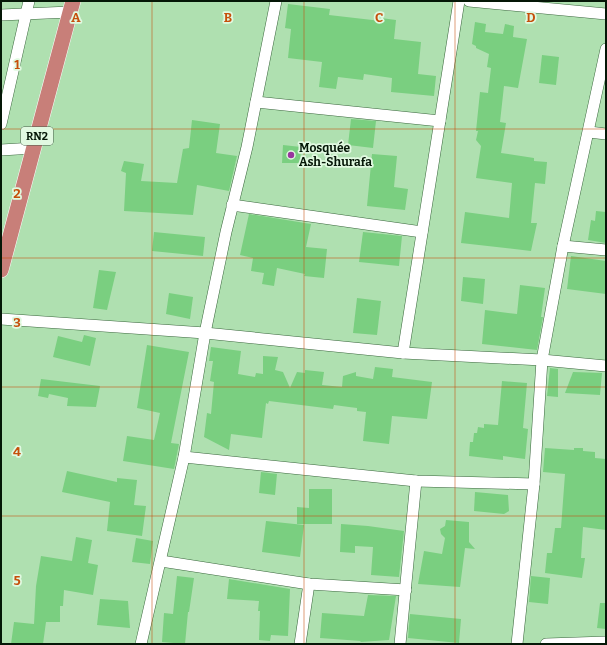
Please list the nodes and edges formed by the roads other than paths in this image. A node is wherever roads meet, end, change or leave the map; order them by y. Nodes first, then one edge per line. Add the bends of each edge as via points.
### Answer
1 (29, 1) edge
2 (276, 1) edge
3 (459, 1) edge
4 (470, 1) edge
5 (530, 4) edge
6 (71, 6) edge
7 (27, 14) junction
8 (606, 14) edge
9 (1, 15) edge
10 (606, 49) edge
11 (256, 102) junction
12 (440, 121) junction
13 (1, 124) edge
14 (589, 132) junction
15 (606, 134) edge
16 (34, 148) junction
17 (1, 150) edge
18 (232, 205) junction
19 (422, 232) junction
20 (563, 246) junction
21 (606, 250) edge
22 (1, 270) edge
23 (1, 319) edge
24 (205, 333) junction
25 (403, 353) junction
26 (542, 360) junction
27 (606, 366) edge
28 (184, 458) junction
29 (416, 481) junction
30 (534, 484) junction
31 (161, 561) junction
32 (309, 584) junction
33 (406, 590) junction
34 (606, 642) edge
35 (141, 644) edge
36 (300, 644) edge
37 (400, 644) edge
38 (517, 644) edge
39 (546, 644) edge

1 - 7 street
2 - 11 street
3 - 12 street
4 - 5 street
5 - 8 street
6 - 7 street
6 - 16 highway, RN2
7 - 9 street
7 - 13 street
10 - 14 street
11 - 12 street
11 - 18 street
12 - 19 street
14 - 15 street
14 - 20 street
16 - 17 street
16 - 22 highway, RN2
18 - 19 street
18 - 24 street
19 - 25 street
20 - 21 street
20 - 26 street
23 - 24 street
24 - 25 street
24 - 28 street
25 - 26 street
26 - 27 street
26 - 30 street
28 - 29 street
28 - 31 street
29 - 30 street
29 - 33 street
30 - 38 street
31 - 32 street
31 - 35 street
32 - 33 street
32 - 36 street
33 - 37 street
34 - 39 street

